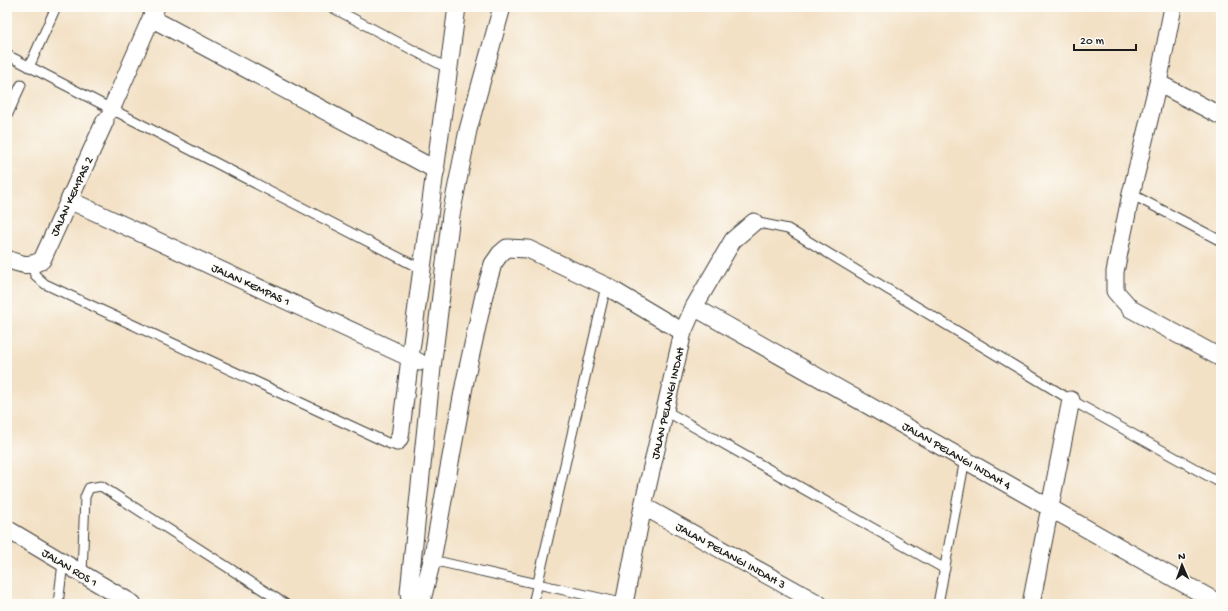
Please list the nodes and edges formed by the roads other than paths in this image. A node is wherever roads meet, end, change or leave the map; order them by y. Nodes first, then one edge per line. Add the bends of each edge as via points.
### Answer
1 (56, 7) edge
2 (332, 7) edge
3 (457, 7) edge
4 (502, 7) edge
5 (1173, 7) edge
6 (154, 13) edge
7 (7, 55) edge
8 (29, 67) junction
9 (449, 69) junction
10 (1158, 83) junction
11 (21, 85) dead end
12 (108, 115) junction
13 (7, 116) edge
14 (1221, 116) edge
15 (436, 170) junction
16 (1131, 194) junction
17 (69, 200) junction
18 (754, 222) joint
19 (1221, 241) edge
20 (7, 259) edge
21 (32, 265) junction
22 (422, 270) junction
23 (606, 286) junction
24 (694, 307) junction
25 (683, 332) junction
26 (410, 358) junction
27 (1221, 358) edge
28 (432, 368) junction
29 (1071, 400) junction
30 (664, 410) junction
31 (397, 442) joint
32 (965, 459) junction
33 (1221, 482) edge
34 (643, 506) junction
35 (1049, 509) junction
36 (7, 529) edge
37 (432, 560) junction
38 (63, 563) junction
39 (944, 569) junction
40 (82, 574) junction
41 (538, 584) junction
42 (625, 603) edge
43 (58, 604) edge
44 (133, 604) edge
45 (285, 604) edge
46 (413, 604) edge
47 (421, 604) edge
48 (533, 604) edge
49 (819, 604) edge
50 (938, 604) edge
51 (1031, 604) edge
52 (1220, 604) edge

1 - 8 lane
2 - 9 lane
3 - 9 street
4 - 28 street via 468,130 451,215
5 - 10 street
6 - 12 street, JALAN KEMPAS 2
6 - 15 street
7 - 8 lane
8 - 12 lane
9 - 15 street
10 - 14 street
10 - 16 street
11 - 13 lane
12 - 17 street, JALAN KEMPAS 2
12 - 22 lane
15 - 22 street
16 - 19 lane
16 - 27 street via 1115,272 1116,291 1131,309
17 - 21 street, JALAN KEMPAS 2 via 42,260
17 - 26 street, JALAN KEMPAS 1
18 - 24 street, JALAN PELANGI INDAH via 733,240
18 - 29 lane via 788,229
20 - 21 street via 19,264
21 - 31 lane via 35,275 45,284 390,444
22 - 26 street
23 - 25 street
23 - 37 street via 528,249 507,248 493,264 465,381
23 - 41 lane
24 - 25 street, JALAN PELANGI INDAH
24 - 32 street, JALAN PELANGI INDAH 4
25 - 30 street, JALAN PELANGI INDAH
26 - 28 street, JALAN KEMPAS 1
26 - 31 street via 400,437
28 - 46 street via 410,585 410,600
29 - 33 lane
29 - 35 street
30 - 34 street, JALAN PELANGI INDAH
30 - 39 lane
32 - 35 street, JALAN PELANGI INDAH 4
32 - 39 lane
34 - 42 street, JALAN PELANGI INDAH
34 - 49 street, JALAN PELANGI INDAH 3
35 - 51 street
35 - 52 street, JALAN PELANGI INDAH 4
36 - 38 street, JALAN ROS 1
37 - 41 lane
37 - 47 street
38 - 40 street, JALAN ROS 1
38 - 43 lane
39 - 50 lane
40 - 44 street, JALAN ROS 1
40 - 45 lane via 85,497 89,488 101,486
41 - 42 lane
41 - 48 lane

